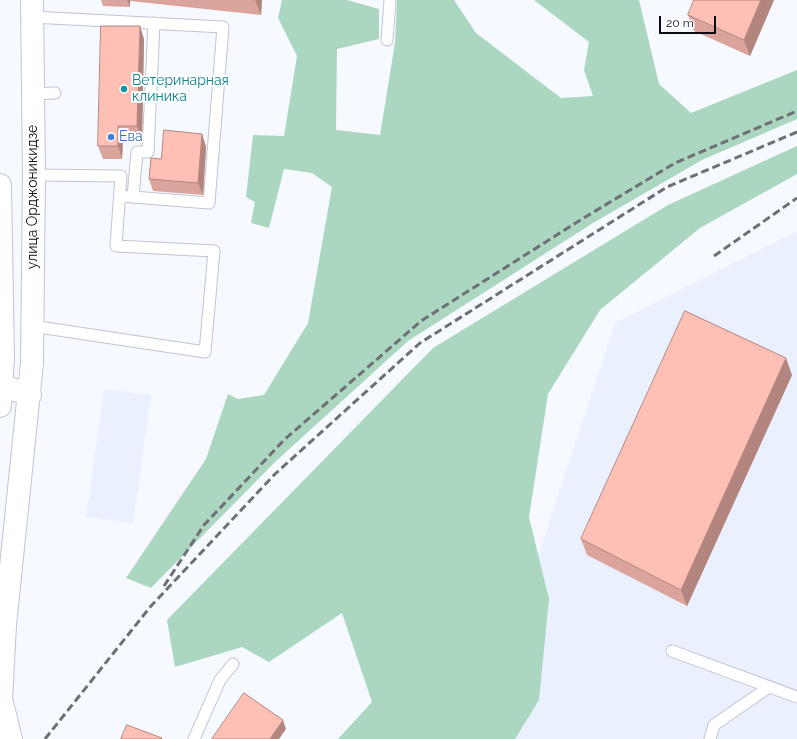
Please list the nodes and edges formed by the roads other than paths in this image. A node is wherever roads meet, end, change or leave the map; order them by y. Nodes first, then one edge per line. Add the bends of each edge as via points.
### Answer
1 (390, 0) edge
2 (32, 8) edge
3 (154, 23) junction
4 (387, 40) dead end
5 (33, 94) junction
6 (55, 94) dead end
7 (34, 174) junction
8 (0, 185) edge
9 (120, 196) junction
10 (133, 197) junction
11 (32, 326) junction
12 (1, 392) edge
13 (30, 395) junction
14 (2, 630) edge
15 (672, 651) dead end
16 (233, 664) dead end
17 (769, 687) junction
18 (797, 697) edge
19 (0, 724) edge
20 (7, 739) edge
21 (11, 739) edge
22 (194, 739) edge
23 (710, 739) edge

1 - 4 lane
2 - 3 lane
2 - 5 main road, улица Орджоникидзе
3 - 10 lane via 148,152 138,152
3 - 10 lane via 223,26 210,203
5 - 6 lane
5 - 7 main road, улица Орджоникидзе
7 - 9 lane via 121,176
7 - 11 main road, улица Орджоникидзе
8 - 12 main road
9 - 10 lane
9 - 11 lane via 116,246 214,251 205,352
11 - 13 main road, улица Орджоникидзе
12 - 13 main road
13 - 14 main road, улица Орджоникидзе
14 - 21 main road, улица Орджоникидзе via 1,698
15 - 17 lane
16 - 22 lane via 220,680
17 - 18 lane
17 - 23 lane via 714,725
19 - 20 main road

